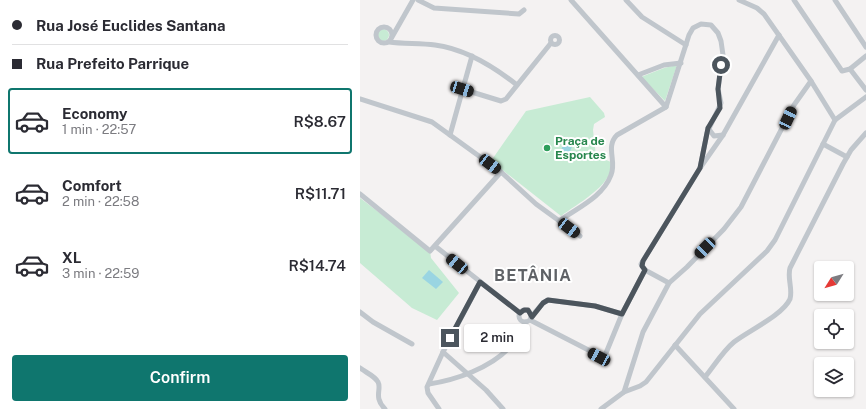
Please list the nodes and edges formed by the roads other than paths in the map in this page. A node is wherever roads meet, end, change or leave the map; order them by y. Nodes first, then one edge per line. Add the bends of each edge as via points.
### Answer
1 (413, 0) edge
2 (418, 0) edge
3 (571, 0) edge
4 (626, 0) edge
5 (739, 0) edge
6 (794, 0) edge
7 (835, 0) edge
8 (524, 10) dead end
9 (779, 35) junction
10 (551, 43) dead end
11 (686, 45) junction
12 (866, 47) edge
13 (472, 56) junction
14 (866, 56) edge
15 (682, 63) junction
16 (850, 68) junction
17 (638, 75) junction
18 (811, 81) junction
19 (517, 85) junction
20 (462, 89) junction
21 (866, 90) edge
22 (866, 97) edge
23 (360, 100) edge
24 (666, 107) junction
25 (835, 120) junction
26 (708, 128) junction
27 (866, 132) edge
28 (450, 135) junction
29 (723, 135) junction
30 (705, 143) junction
31 (823, 144) junction
32 (715, 147) junction
33 (847, 157) junction
34 (700, 168) junction
35 (501, 172) junction
36 (361, 195) edge
37 (559, 221) junction
38 (580, 236) dead end
39 (435, 246) junction
40 (645, 270) junction
41 (480, 282) junction
42 (669, 283) junction
43 (360, 312) edge
44 (520, 313) junction
45 (622, 314) junction
46 (529, 320) junction
47 (412, 344) dead end
48 (675, 345) junction
49 (443, 352) junction
50 (360, 368) edge
51 (467, 373) junction
52 (705, 377) junction
53 (429, 384) junction
54 (624, 392) junction
55 (385, 409) edge
56 (439, 409) edge
57 (503, 409) edge
58 (601, 409) edge
59 (734, 409) edge

1 - 13 street via 390,39 436,45
2 - 8 street via 434,8 519,14
3 - 17 street
4 - 11 street via 642,17
5 - 9 street via 764,14
6 - 16 street via 842,70 844,72
7 - 12 street
9 - 18 street
9 - 29 street
10 - 19 street
11 - 15 street
11 - 26 street via 693,28 701,24 711,25 718,32 721,41 718,89 720,108
13 - 19 street
13 - 20 street
14 - 16 street
15 - 17 street via 664,65
15 - 24 street
16 - 21 street
17 - 24 street
18 - 25 street
18 - 42 street via 794,104 741,208 718,235
19 - 20 street via 506,99 501,101
20 - 28 street
22 - 25 street
23 - 28 street via 432,122
24 - 37 street via 613,139 610,145 613,166 604,188
25 - 31 street
26 - 29 street via 714,136
26 - 30 street
27 - 33 street
28 - 35 street
29 - 32 street
30 - 32 street
30 - 34 street
31 - 33 street
31 - 48 street via 775,240 763,255 700,314
32 - 34 street
33 - 52 street via 790,268 790,299 772,317 734,342
34 - 40 street via 643,261 642,266
35 - 37 street
35 - 39 street
36 - 39 street via 430,251
37 - 38 street
39 - 41 street
40 - 42 street
40 - 45 street
41 - 44 street
41 - 49 street
42 - 54 street via 643,332
43 - 47 street
44 - 46 street via 520,319
44 - 46 street via 528,310
45 - 46 street via 595,306 548,300
45 - 46 street via 604,356 599,357
46 - 51 street via 511,347 503,354
48 - 52 street
48 - 54 street via 646,382
49 - 51 street
49 - 53 street
50 - 55 street via 380,384 378,397
51 - 53 street via 444,382
51 - 57 street
52 - 59 street
53 - 56 street via 428,393
54 - 58 street

